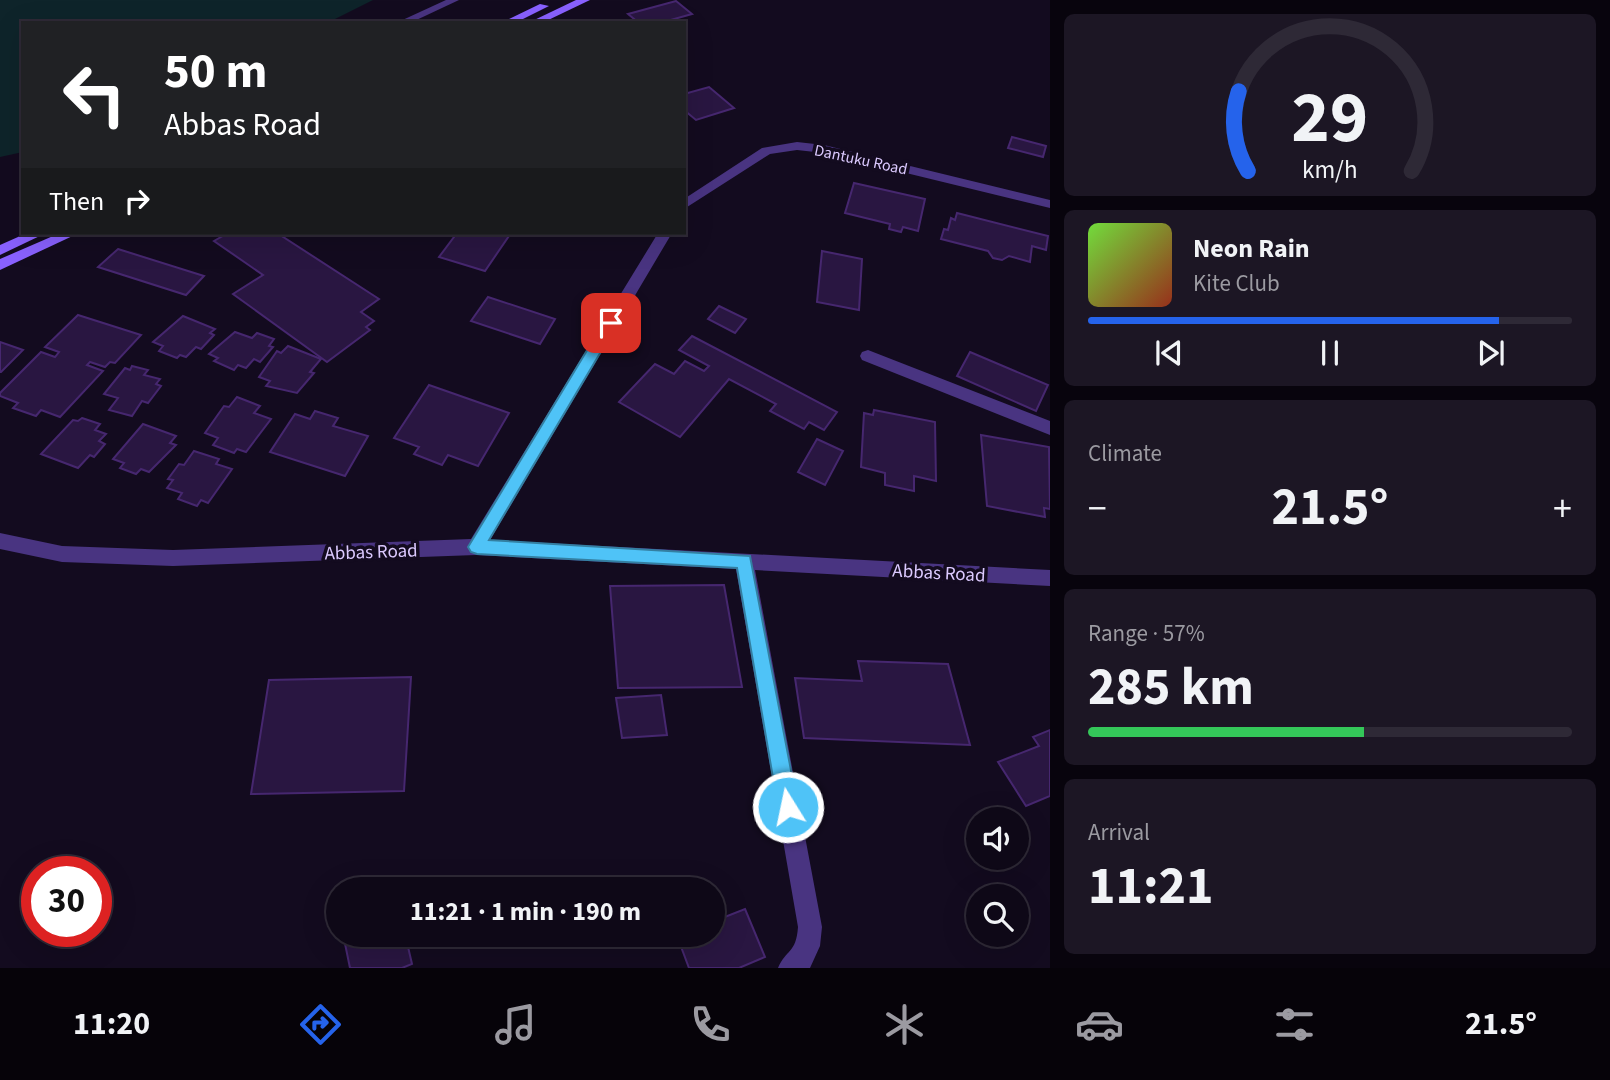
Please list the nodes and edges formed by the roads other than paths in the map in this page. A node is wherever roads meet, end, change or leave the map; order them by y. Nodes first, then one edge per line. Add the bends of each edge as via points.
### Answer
1 (454, 0) edge
2 (557, 0) edge
3 (585, 0) edge
4 (406, 21) edge
5 (510, 21) edge
6 (538, 21) edge
7 (686, 204) edge
8 (1050, 204) edge
9 (34, 235) edge
10 (68, 235) edge
11 (663, 235) edge
12 (0, 250) edge
13 (0, 265) edge
14 (867, 356) dead end
15 (1050, 428) edge
16 (0, 541) edge
17 (477, 547) junction
18 (744, 561) junction
19 (1050, 578) edge
20 (790, 968) edge

1 - 4 lane
2 - 5 street
3 - 6 street
7 - 8 street, Dantuku Road via 766,151 797,146
9 - 12 street
10 - 13 street
11 - 17 street
14 - 15 street
16 - 17 street, Abbas Road via 62,554 173,558
17 - 18 street, Abbas Road
18 - 19 street, Abbas Road
18 - 20 street via 810,927 805,954

